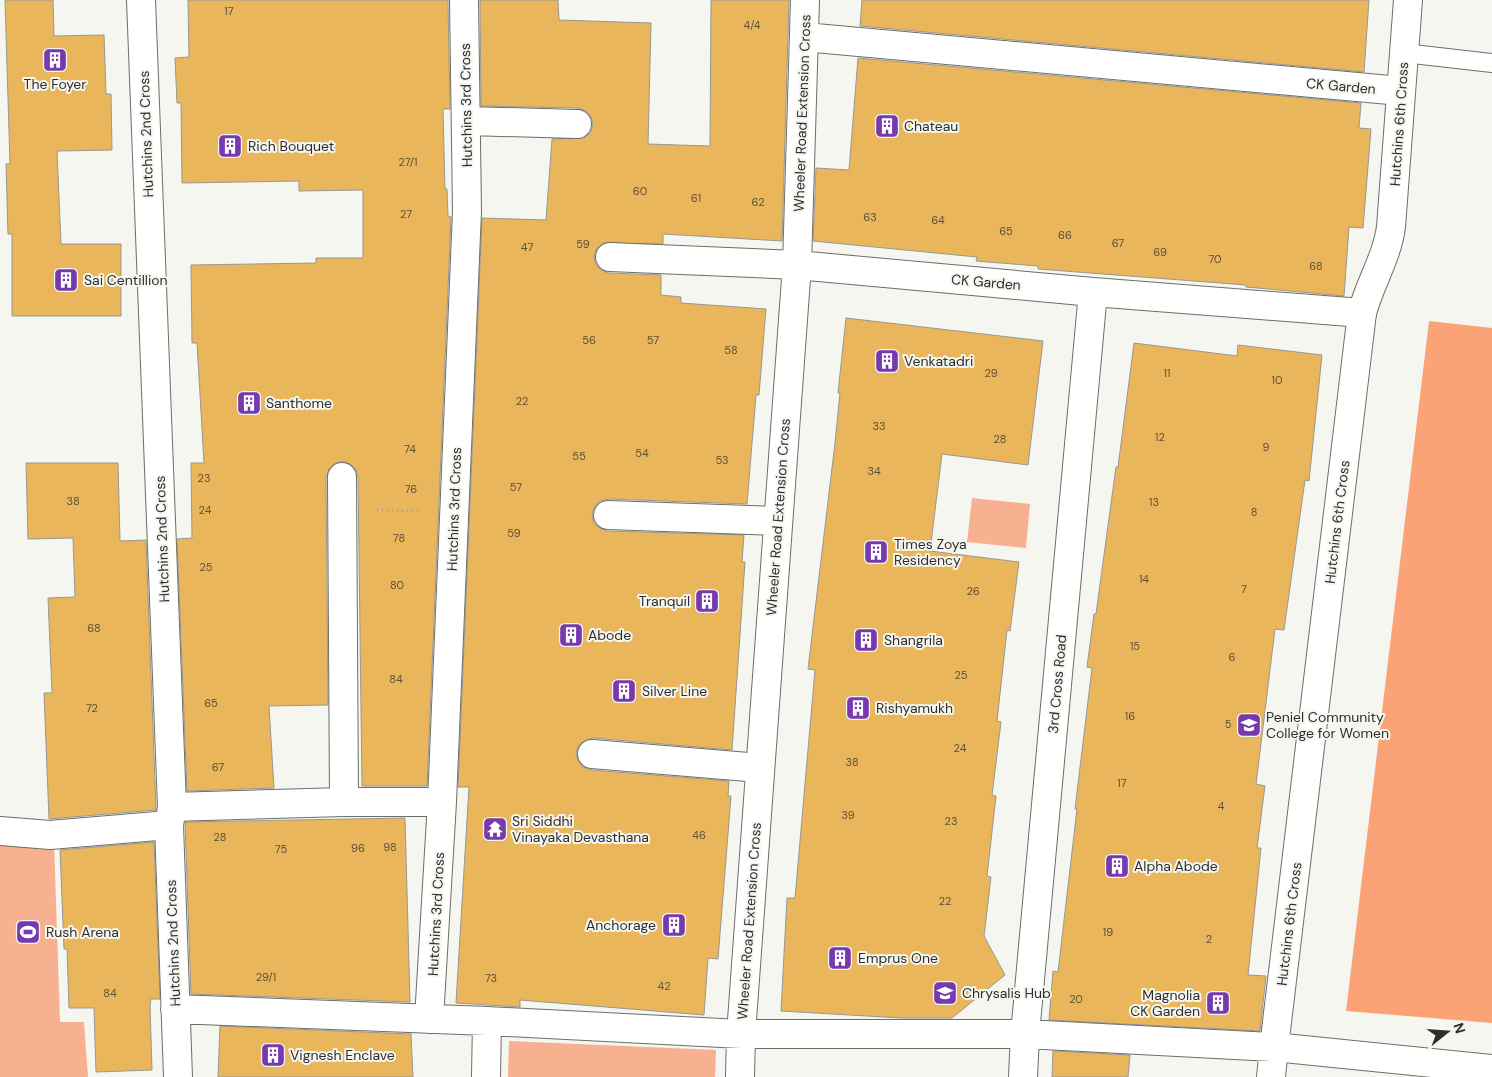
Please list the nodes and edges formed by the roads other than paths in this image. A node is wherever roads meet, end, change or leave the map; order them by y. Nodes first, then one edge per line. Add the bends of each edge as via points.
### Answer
1 (141, 0) edge
2 (464, 0) edge
3 (805, 0) edge
4 (1408, 0) edge
5 (804, 37) junction
6 (1404, 53) junction
7 (1492, 63) edge
8 (1401, 91) junction
9 (467, 121) junction
10 (577, 124) dead end
11 (610, 257) dead end
12 (797, 266) junction
13 (1093, 292) junction
14 (1362, 313) junction
15 (342, 477) dead end
16 (608, 515) dead end
17 (777, 521) junction
18 (592, 754) dead end
19 (760, 768) junction
20 (344, 802) junction
21 (442, 802) junction
22 (170, 816) junction
23 (0, 831) edge
24 (175, 1009) junction
25 (430, 1019) junction
26 (487, 1021) junction
27 (741, 1034) junction
28 (1025, 1034) junction
29 (1274, 1047) junction
30 (1492, 1069) edge
31 (178, 1077) edge
32 (486, 1077) edge
33 (740, 1077) edge
34 (1023, 1077) edge
35 (1271, 1077) edge

1 - 22 street, Hutchins 2nd Cross
2 - 9 street, Hutchins 3rd Cross
3 - 5 street, Wheeler Road Extension Cross
4 - 6 street, Hutchins 6th Cross
5 - 8 street, CK Garden
5 - 12 street, Wheeler Road Extension Cross
6 - 7 lane
6 - 8 street, Hutchins 6th Cross
8 - 14 street, Hutchins 6th Cross via 1389,243
9 - 10 street
9 - 21 street, Hutchins 3rd Cross via 467,211
11 - 12 street, CK Garden
12 - 13 street, CK Garden
12 - 17 street, Wheeler Road Extension Cross
13 - 14 street, CK Garden
13 - 28 street, 3rd Cross Road
14 - 29 street, Hutchins 6th Cross
15 - 20 street
16 - 17 street
17 - 19 street, Wheeler Road Extension Cross
18 - 19 street
19 - 27 street, Wheeler Road Extension Cross
20 - 21 street
20 - 22 street
21 - 25 street, Hutchins 3rd Cross
22 - 23 street via 50,835
22 - 24 street, Hutchins 2nd Cross
24 - 25 street
24 - 31 street, Hutchins 2nd Cross
25 - 26 street
26 - 27 street
26 - 32 street
27 - 28 street
27 - 33 street, Wheeler Road Extension Cross
28 - 29 street
28 - 34 street, 3rd Cross Road
29 - 30 street
29 - 35 street, Hutchins 6th Cross

